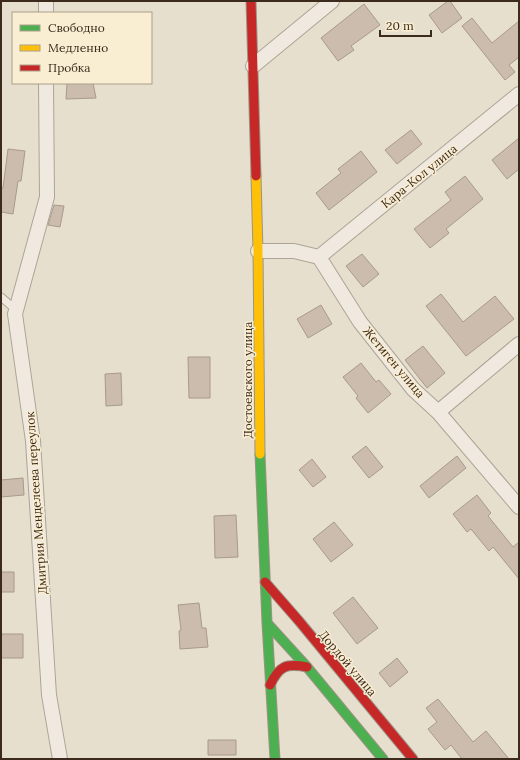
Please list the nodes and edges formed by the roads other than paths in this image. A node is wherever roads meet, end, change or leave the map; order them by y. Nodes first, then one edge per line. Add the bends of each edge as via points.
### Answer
1 (46, 1) edge
2 (252, 1) edge
3 (332, 1) edge
4 (46, 12) edge
5 (253, 66) junction
6 (46, 84) edge
7 (519, 94) edge
8 (258, 251) junction
9 (319, 257) junction
10 (1, 297) edge
11 (16, 310) junction
12 (519, 344) edge
13 (438, 412) junction
14 (519, 507) edge
15 (265, 582) junction
16 (299, 622) junction
17 (266, 623) junction
18 (306, 667) junction
19 (270, 685) junction
20 (60, 759) edge
21 (275, 759) edge
22 (383, 759) edge
23 (413, 759) edge

1 - 4 street
2 - 5 street, Достоевского улица
3 - 5 street
5 - 8 street, Достоевского улица
6 - 11 street, Дмитрия Менделеева переулок via 47,197
7 - 9 street, Кара-Кол улица
8 - 9 street via 294,251
8 - 15 street, Достоевского улица via 260,480
9 - 13 street, Жетиген улица via 360,322 413,389
10 - 11 lane
11 - 20 street, Дмитрия Менделеева переулок via 33,441 49,695
12 - 13 street
13 - 14 street, Жетиген улица
15 - 16 street, Дордой улица
15 - 17 street, Достоевского улица
16 - 17 street
16 - 23 street, Дордой улица
17 - 18 street
17 - 19 street, Достоевского улица
18 - 19 street via 295,664 280,669
18 - 22 street
19 - 21 street, Достоевского улица

